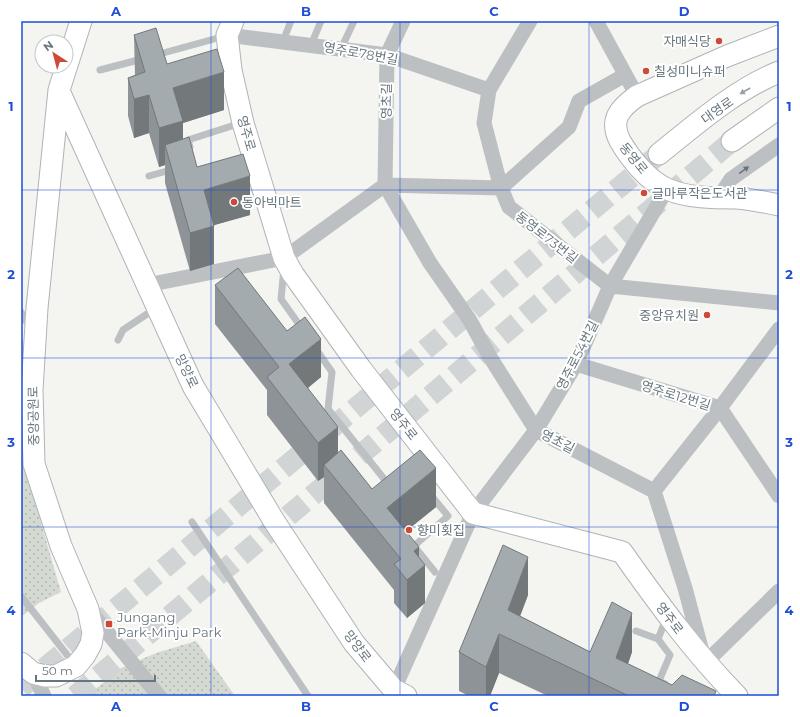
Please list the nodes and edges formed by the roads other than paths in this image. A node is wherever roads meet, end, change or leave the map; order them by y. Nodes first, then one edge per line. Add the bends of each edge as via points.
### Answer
1 (82, 21) edge
2 (291, 21) edge
3 (321, 21) edge
4 (354, 21) edge
5 (403, 21) edge
6 (530, 21) edge
7 (596, 21) edge
8 (230, 28) edge
9 (779, 36) edge
10 (283, 41) junction
11 (310, 45) junction
12 (341, 49) junction
13 (387, 55) junction
14 (100, 70) dead end
15 (779, 72) edge
16 (625, 75) junction
17 (59, 90) junction
18 (489, 90) junction
19 (637, 96) junction
20 (779, 108) edge
21 (243, 123) junction
22 (732, 141) tunnel mouth
23 (779, 145) edge
24 (659, 154) tunnel mouth
25 (193, 158) edge
26 (179, 168) edge
27 (149, 176) dead end
28 (385, 185) junction
29 (501, 188) junction
30 (667, 189) junction
31 (718, 199) junction
32 (779, 205) edge
33 (284, 258) junction
34 (147, 285) junction
35 (610, 286) junction
36 (779, 303) edge
37 (157, 307) junction
38 (21, 312) edge
39 (779, 329) edge
40 (35, 339) junction
41 (118, 340) dead end
42 (576, 364) junction
43 (720, 408) junction
44 (536, 430) junction
45 (394, 481) edge
46 (424, 486) edge
47 (654, 491) junction
48 (779, 496) edge
49 (473, 513) junction
50 (192, 522) dead end
51 (435, 572) dead end
52 (779, 591) edge
53 (21, 596) edge
54 (88, 609) junction
55 (667, 616) junction
56 (636, 631) dead end
57 (658, 639) junction
58 (705, 663) junction
59 (76, 666) junction
60 (27, 668) edge
61 (672, 687) edge
62 (397, 694) edge
63 (44, 696) edge
64 (159, 696) edge
65 (308, 696) edge
66 (737, 696) edge

1 - 17 street
2 - 10 lane
3 - 11 lane
4 - 12 lane
5 - 13 street, 영초길
6 - 18 street, 동영로73번길
7 - 16 street
8 - 10 street, 영주로78번길
8 - 14 lane
8 - 21 street, 영주로 via 227,71
9 - 19 street, 동영로
10 - 11 street, 영주로78번길
11 - 12 street, 영주로78번길
12 - 13 street, 영주로78번길
13 - 18 street, 영주로78번길
13 - 28 street, 영초길
15 -> 24 street, 대영로 via 698,122
16 - 19 street
16 - 29 street via 578,101 569,127
17 - 34 street, 망양로
17 - 40 street, 중앙공원로
18 - 29 street, 동영로73번길 via 484,123
19 - 30 street, 동영로 via 624,105 615,121 616,134 625,149 650,177
20 - 22 street
21 - 25 lane via 188,140
21 - 33 street, 영주로
31 -> 23 street via 731,179
26 - 27 lane
28 - 29 street
28 - 33 street
28 - 44 street, 영초길 via 430,263 469,319
29 - 35 street, 동영로73번길 via 508,207
30 - 31 street, 동영로
30 - 35 street, 영주로54번길
31 - 32 street, 동영로 via 737,198
33 - 34 street
33 - 45 lane via 281,299 332,372 328,409 388,486
33 - 49 street, 영주로 via 361,369
34 - 37 street, 망양로
35 - 36 street
35 - 42 street, 영주로54번길
37 - 41 lane via 123,330
37 - 62 street, 망양로 via 193,386 274,521 354,643
38 - 40 lane
39 - 43 street
40 - 54 street, 중앙공원로 via 32,390 34,464 61,546
42 - 43 street, 영주로12번길
42 - 44 street, 영주로54번길
43 - 47 street
43 - 48 street, 영주로12번길
44 - 47 street, 영초길
44 - 49 street, 영주로54번길
46 - 51 lane via 448,516 414,546
47 - 58 street via 685,588
49 - 55 street, 영주로 via 622,552
49 - 62 street, 영주로54번길
50 - 65 lane
52 - 58 street
53 - 59 lane
54 - 59 street, 중앙공원로 via 93,633 91,644
54 - 64 street
55 - 57 lane
55 - 58 street, 영주로
56 - 57 lane
57 - 61 lane via 670,655 659,681
58 - 66 street, 영주로
59 - 60 street, 중앙공원로 via 56,676 45,676
60 - 63 street

